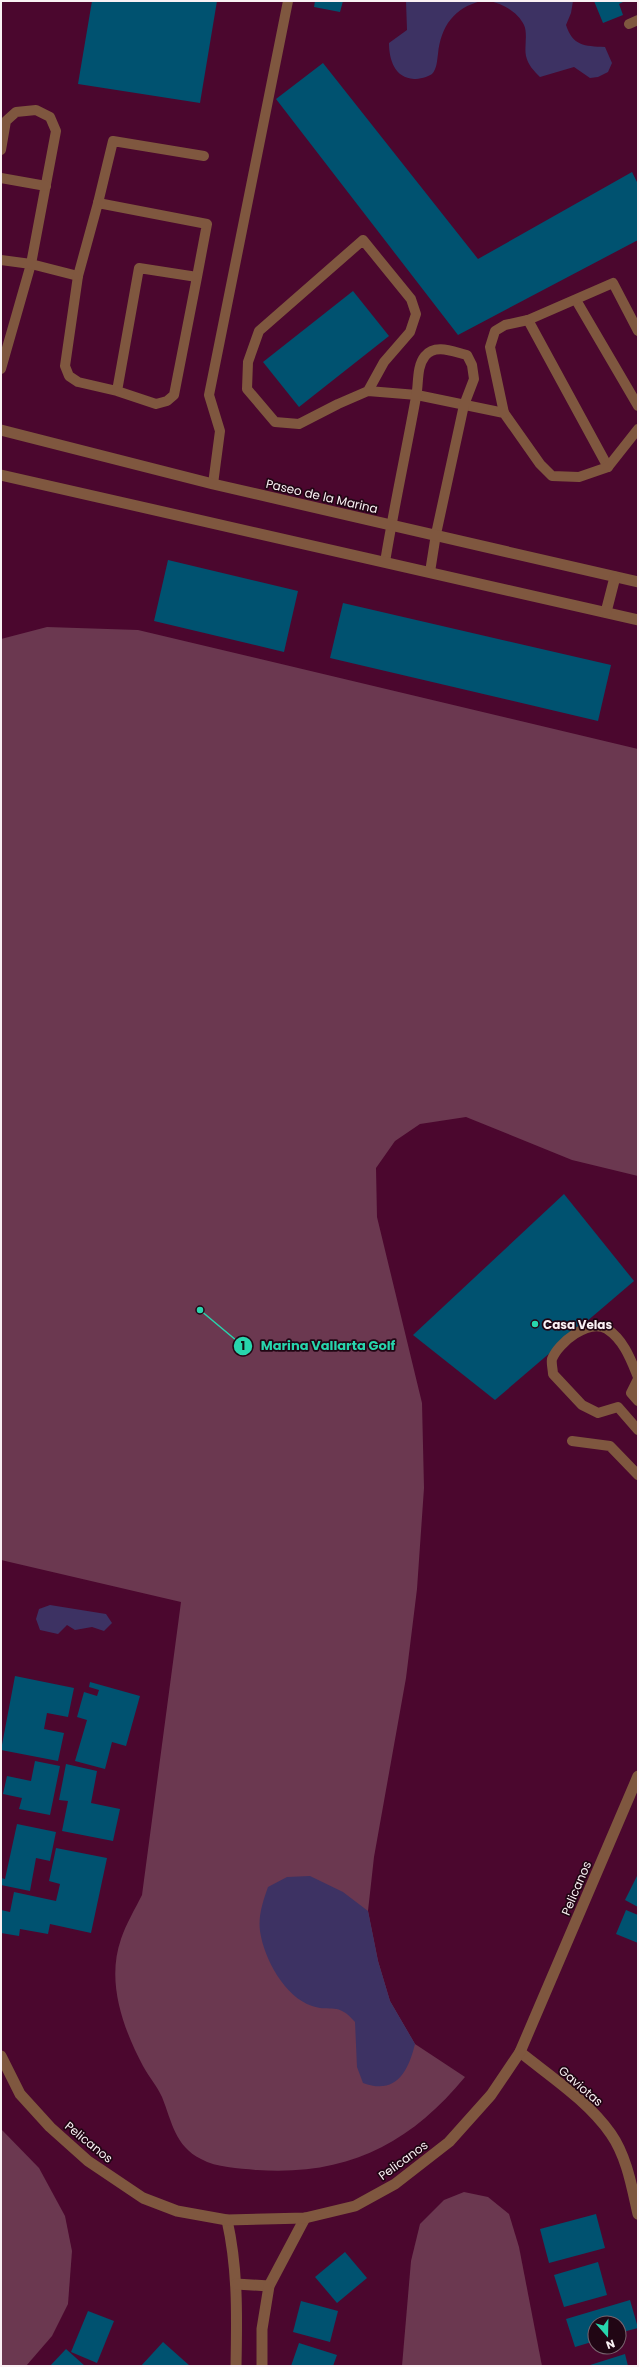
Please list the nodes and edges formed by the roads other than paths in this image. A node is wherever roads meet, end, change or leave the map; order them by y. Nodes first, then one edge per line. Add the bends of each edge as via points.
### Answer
1 (288, 1) edge
2 (1, 150) edge
3 (204, 156) dead end
4 (1, 178) edge
5 (46, 186) junction
6 (98, 203) junction
7 (1, 260) edge
8 (31, 264) junction
9 (78, 276) junction
10 (196, 277) junction
11 (576, 300) junction
12 (528, 320) junction
13 (638, 330) edge
14 (1, 369) edge
15 (116, 391) junction
16 (368, 391) junction
17 (417, 395) junction
18 (464, 405) junction
19 (638, 406) edge
20 (504, 413) junction
21 (638, 429) edge
22 (1, 430) edge
23 (608, 468) junction
24 (1, 475) edge
25 (213, 484) junction
26 (391, 526) junction
27 (436, 534) junction
28 (385, 562) junction
29 (430, 572) junction
30 (615, 577) junction
31 (638, 582) edge
32 (606, 612) junction
33 (638, 620) edge
34 (638, 1378) edge
35 (631, 1393) junction
36 (638, 1401) edge
37 (618, 1407) junction
38 (638, 1430) edge
39 (572, 1441) dead end
40 (638, 1476) edge
41 (638, 1776) edge
42 (520, 2052) junction
43 (1, 2056) edge
44 (638, 2214) edge
45 (305, 2218) junction
46 (227, 2220) junction
47 (236, 2284) junction
48 (269, 2286) junction
49 (236, 2366) edge
50 (262, 2366) edge

1 - 25 lane via 209,395 220,431
2 - 5 lane via 6,121 16,112 36,110 50,117 56,131
3 - 6 lane via 113,141
4 - 5 lane
5 - 8 lane
6 - 9 lane
6 - 10 lane via 207,224
7 - 8 lane
8 - 9 lane
8 - 14 lane
9 - 15 lane via 65,366 69,376 78,382
10 - 15 lane via 174,395 167,401 156,404
10 - 15 lane via 138,268
11 - 12 lane
11 - 13 lane via 613,283
11 - 19 lane
12 - 20 lane via 505,324 495,331 490,347
12 - 23 lane
16 - 16 lane via 299,424 275,422 247,389 248,362 259,331 363,240 411,299 416,314 410,332 384,362
16 - 17 lane
17 - 18 lane
17 - 18 lane via 420,367 424,357 431,351 440,349 467,356 472,365 474,379
17 - 26 lane
18 - 20 lane
18 - 27 lane
20 - 23 lane via 540,464 552,476 579,477
21 - 23 lane
22 - 25 street, Paseo de la Marina
24 - 28 street
25 - 26 street, Paseo de la Marina
26 - 27 street, Paseo de la Marina
26 - 28 lane
27 - 29 lane
27 - 30 street, Paseo de la Marina
28 - 29 street
29 - 32 street
30 - 31 street, Paseo de la Marina
30 - 32 street
32 - 33 street
34 - 35 lane
34 - 37 lane via 630,1356 606,1328 591,1327 576,1334 561,1347 552,1360 553,1374 582,1406 598,1413
35 - 36 lane
35 - 37 lane
37 - 38 lane
39 - 40 lane via 610,1446
41 - 42 street, Pelicanos
42 - 44 street, Gaviotas via 592,2111 612,2135 628,2172
42 - 45 street, Pelicanos via 491,2096 449,2142 395,2184 355,2206
43 - 46 street, Pelicanos via 20,2094 50,2127 88,2161 143,2198 177,2211
45 - 46 street, Pelicanos
45 - 48 street
46 - 47 street via 234,2253
47 - 48 street
47 - 49 street
48 - 50 street via 262,2329

